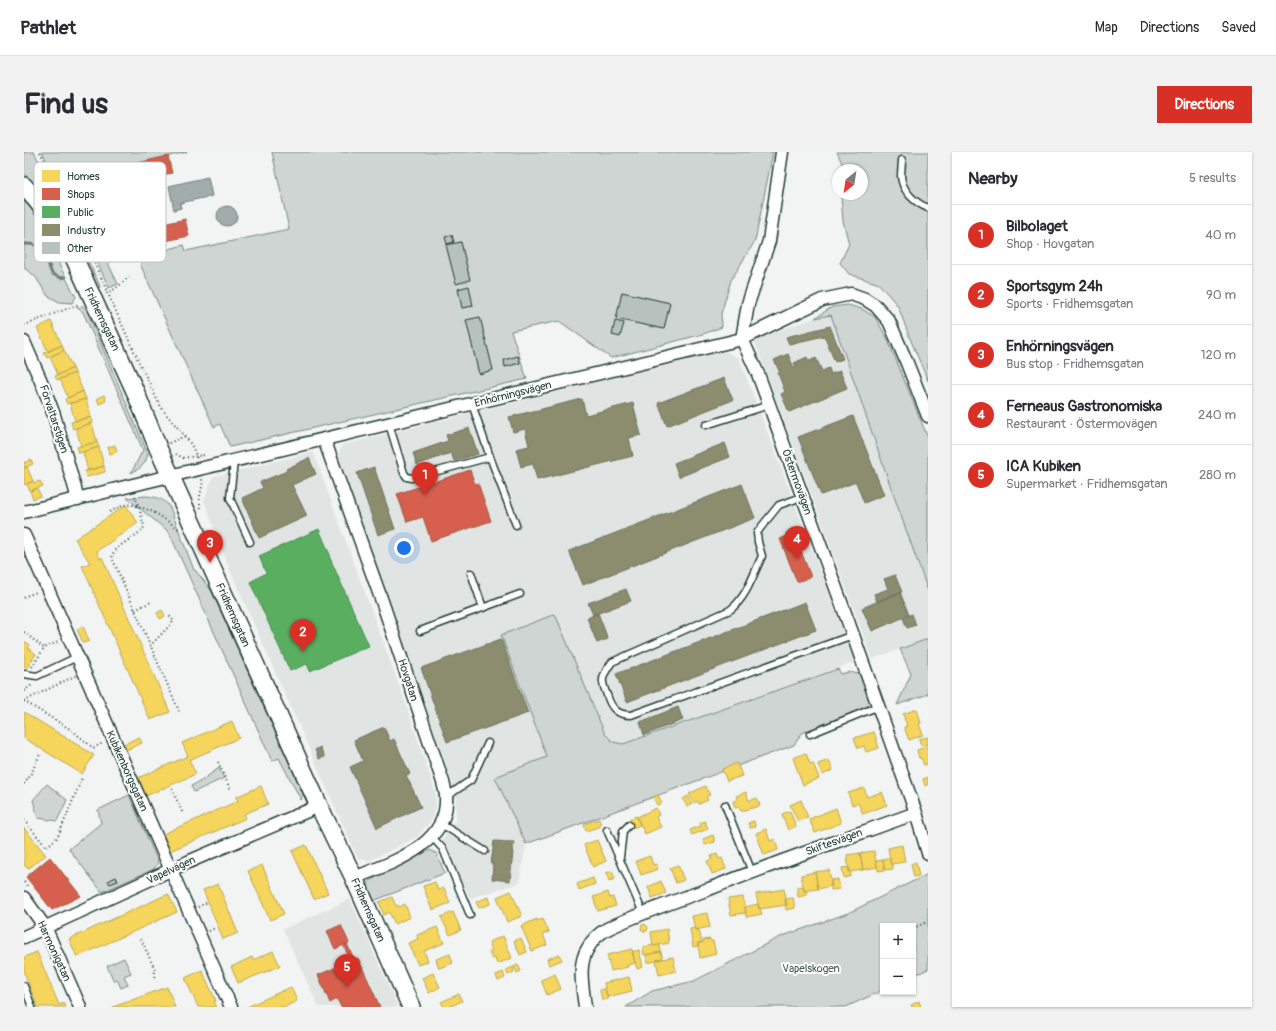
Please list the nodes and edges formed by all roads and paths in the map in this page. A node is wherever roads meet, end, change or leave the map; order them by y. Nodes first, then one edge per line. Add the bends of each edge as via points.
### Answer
1 (782, 152) edge
2 (902, 160) dead end
3 (24, 186) edge
4 (34, 197) edge
5 (928, 208) edge
6 (77, 262) edge
7 (130, 275) dead end
8 (108, 293) dead end
9 (85, 303) dead end
10 (24, 325) edge
11 (742, 339) junction
12 (24, 342) edge
13 (472, 404) junction
14 (769, 405) junction
15 (928, 416) edge
16 (389, 424) junction
17 (706, 425) dead end
18 (185, 436) dead end
19 (324, 439) junction
20 (171, 448) dead end
21 (174, 452) dead end
22 (196, 456) dead end
23 (490, 457) junction
24 (234, 461) junction
25 (171, 476) junction
26 (134, 496) dead end
27 (802, 496) junction
28 (78, 499) junction
29 (139, 507) junction
30 (24, 512) edge
31 (110, 512) dead end
32 (516, 526) dead end
33 (183, 532) dead end
34 (24, 534) edge
35 (250, 542) dead end
36 (471, 573) dead end
37 (41, 590) dead end
38 (520, 594) dead end
39 (24, 598) edge
40 (151, 602) dead end
41 (483, 608) junction
42 (135, 610) junction
43 (169, 616) dead end
44 (420, 631) dead end
45 (24, 632) edge
46 (854, 635) junction
47 (62, 640) dead end
48 (150, 646) junction
49 (44, 648) junction
50 (77, 657) junction
51 (25, 674) edge
52 (77, 674) dead end
53 (24, 701) edge
54 (879, 706) junction
55 (179, 711) dead end
56 (810, 734) dead end
57 (107, 741) dead end
58 (488, 744) dead end
59 (40, 754) dead end
60 (218, 762) dead end
61 (82, 778) dead end
62 (24, 784) edge
63 (172, 789) dead end
64 (231, 791) dead end
65 (446, 797) junction
66 (725, 805) dead end
67 (319, 806) junction
68 (916, 813) junction
69 (183, 814) dead end
70 (24, 820) edge
71 (441, 824) junction
72 (629, 825) dead end
73 (607, 830) dead end
74 (432, 837) junction
75 (485, 851) dead end
76 (928, 853) edge
77 (620, 857) junction
78 (170, 870) junction
79 (752, 872) junction
80 (354, 878) junction
81 (24, 882) edge
82 (29, 895) edge
83 (644, 913) junction
84 (470, 915) dead end
85 (928, 922) edge
86 (45, 927) junction
87 (916, 927) edge
88 (24, 937) edge
89 (141, 940) dead end
90 (154, 979) dead end
91 (24, 986) edge
92 (32, 1007) edge
93 (80, 1007) edge
94 (231, 1007) edge
95 (411, 1007) edge
96 (585, 1007) edge

1 - 11 street via 769,240 748,304
2 - 5 lane via 901,178 904,187 917,204
3 - 4 street, Fridhemsgatan
6 - 25 street, Fridhemsgatan
7 - 8 path
9 - 10 path
11 - 13 street, Enhörningsvägen
11 - 14 street, Östermovägen
11 - 15 street, Enhörningsvägen via 822,300 851,294 865,299 876,306 889,321
12 - 28 street, Förvaltarstigen via 54,415
13 - 16 street, Enhörningsvägen
13 - 23 lane
14 - 17 lane
14 - 27 street, Östermovägen
16 - 19 street, Enhörningsvägen
16 - 23 lane via 407,477 412,478
18 - 20 path via 168,444
19 - 24 street, Enhörningsvägen
19 - 65 street, Hovgatan via 383,604
21 - 22 path via 183,458
23 - 32 lane
24 - 25 street, Enhörningsvägen
24 - 35 lane via 230,498
25 - 28 street, Enhörningsvägen
25 - 67 street, Fridhemsgatan
26 - 29 path
27 - 46 street, Östermovägen
27 - 46 lane via 779,505 757,534 762,556 738,604 730,610 612,662 603,680 610,704 618,713 632,715
28 - 30 street, Enhörningsvägen
29 - 31 path via 126,504
29 - 33 path via 154,512
29 - 42 path via 143,530 117,548 112,555
34 - 50 street, Kubikenborgsgatan
36 - 41 lane
37 - 39 path
38 - 41 lane
40 - 42 path
41 - 44 lane
42 - 48 path
43 - 48 path via 174,621
45 - 49 path
46 - 54 street, Östermovägen
47 - 49 path
48 - 55 path
49 - 51 path
50 - 51 lane via 37,676
50 - 78 street, Kubikenborgsgatan
52 - 53 path
53 - 57 path via 73,731 93,748
54 - 56 lane
54 - 68 street, Östermovägen
58 - 65 lane via 471,780
59 - 62 path
60 - 64 path
61 - 70 path via 59,834 46,847
63 - 69 path
65 - 71 street, Hovgatan
66 - 79 lane
67 - 78 street, Vapelvägen
67 - 80 street, Fridhemsgatan
68 - 76 street, Östermovägen
68 - 79 street, Skiftesvägen
71 - 74 street, Hovgatan
71 - 75 lane
72 - 77 lane via 623,831
73 - 77 lane
74 - 80 street, Hovgatan via 401,857
74 - 84 lane via 443,850
77 - 83 lane
78 - 86 street, Vapelvägen
78 - 94 street, Kubikenborgsgatan
79 - 83 street, Skiftesvägen
80 - 95 street, Fridhemsgatan
81 - 82 path
82 - 86 street, Harmonigatan
83 - 96 street, Skiftesvägen via 606,930 587,948 582,961
85 - 87 path
86 - 88 street, Vapelvägen
86 - 93 street, Harmonigatan
89 - 90 path via 155,970
91 - 92 lane

